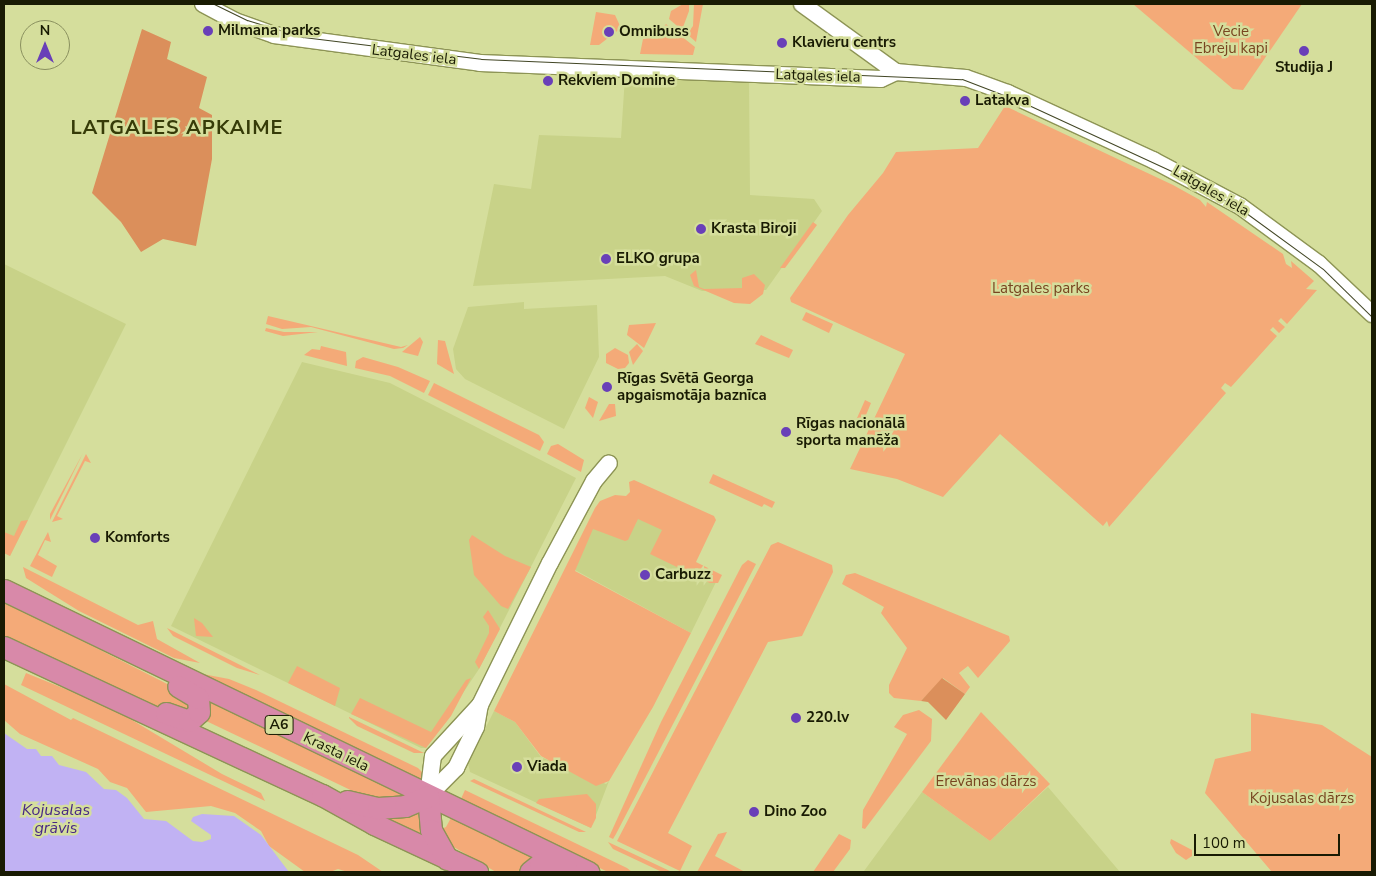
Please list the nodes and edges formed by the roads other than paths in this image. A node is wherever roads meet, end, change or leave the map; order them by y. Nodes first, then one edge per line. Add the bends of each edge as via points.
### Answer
1 (203, 4) edge
2 (802, 4) edge
3 (896, 72) junction
4 (1372, 314) edge
5 (609, 463) dead end
6 (4, 590) edge
7 (4, 647) edge
8 (130, 654) junction
9 (72, 680) junction
10 (480, 704) junction
11 (322, 795) junction
12 (428, 796) junction
13 (448, 859) junction
14 (580, 868) edge
15 (477, 872) edge
16 (530, 872) edge

1 - 3 street, Latgales iela via 235,21 274,35 480,63 882,79
2 - 3 street
3 - 4 street, Latgales iela via 947,74 978,81 1180,173 1240,206 1320,264
5 - 10 street via 575,515
6 - 8 highway, Krasta iela / A6
7 - 9 highway, A6
8 - 9 highway, A6 via 198,698 200,708 194,719 179,719 99,683
8 - 12 highway, Krasta iela / A6
9 - 11 highway, A6
10 - 12 street via 476,727 456,768
10 - 12 street via 433,756
11 - 12 highway via 378,808 405,806
11 - 13 highway, A6
12 - 13 highway via 431,830
12 - 14 highway, Krasta iela / A6
13 - 15 highway, A6
14 - 16 highway via 540,864

